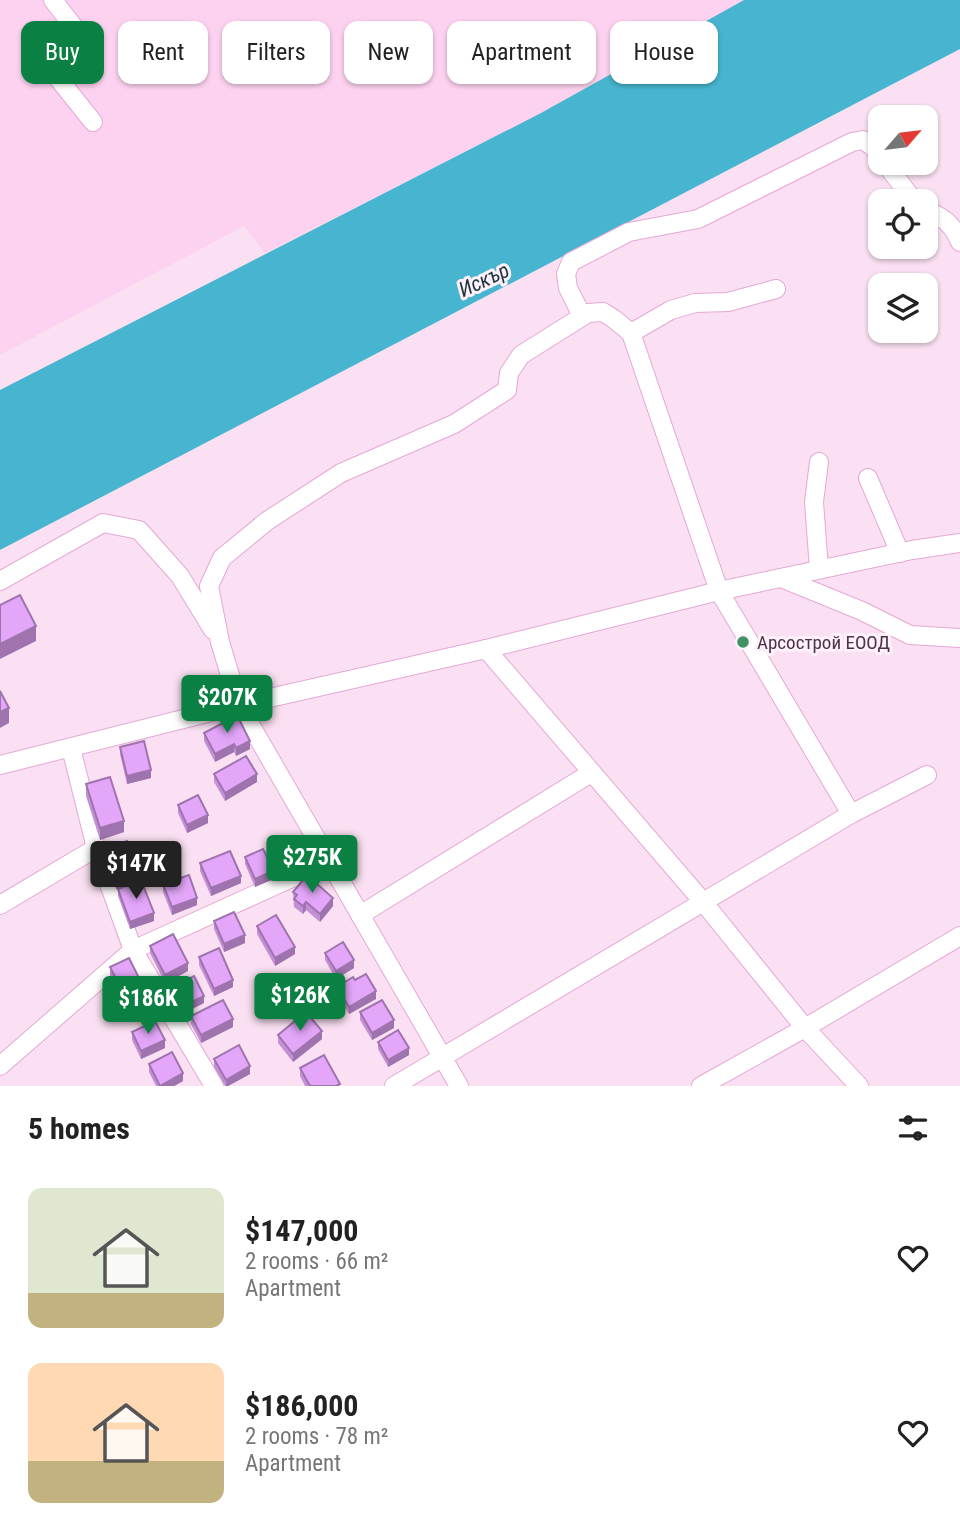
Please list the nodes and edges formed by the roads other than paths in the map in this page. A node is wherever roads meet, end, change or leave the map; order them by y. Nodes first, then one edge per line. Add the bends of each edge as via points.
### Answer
1 (53, 0) edge
2 (93, 122) dead end
3 (868, 144) edge
4 (894, 175) edge
5 (905, 189) edge
6 (938, 215) edge
7 (960, 242) edge
8 (776, 289) dead end
9 (582, 316) junction
10 (631, 333) junction
11 (819, 462) dead end
12 (868, 478) dead end
13 (960, 543) edge
14 (900, 553) junction
15 (819, 569) junction
16 (781, 578) junction
17 (0, 581) edge
18 (719, 591) junction
19 (960, 638) edge
20 (220, 642) junction
21 (486, 649) junction
22 (239, 705) junction
23 (71, 748) junction
24 (0, 765) edge
25 (591, 773) junction
26 (927, 775) dead end
27 (851, 814) junction
28 (96, 848) junction
29 (329, 861) junction
30 (704, 903) junction
31 (0, 905) edge
32 (360, 915) junction
33 (960, 936) edge
34 (133, 950) junction
35 (805, 1028) junction
36 (443, 1058) junction
37 (0, 1066) edge
38 (214, 1086) edge
39 (394, 1086) edge
40 (459, 1086) edge
41 (701, 1086) edge
42 (859, 1086) edge

1 - 2 street via 80,35 46,62
3 - 9 street via 852,142 698,219 629,232 571,262 566,274 568,288
4 - 5 street
6 - 7 street via 954,228
8 - 10 street via 671,310
9 - 10 street via 603,312
9 - 20 street via 521,355 509,373 507,390 454,424 341,474 267,521 222,558 209,586
10 - 18 street
11 - 15 street via 814,502
12 - 14 street
13 - 14 street
14 - 15 street
15 - 16 street
16 - 18 street
16 - 19 street via 910,635
17 - 20 street via 103,523 139,530 180,576
18 - 21 street
18 - 27 street
20 - 22 street
21 - 22 street
21 - 25 street
22 - 23 street
22 - 29 street
23 - 24 street
23 - 28 street
25 - 30 street
25 - 32 street
26 - 27 street
27 - 30 street
28 - 31 street
28 - 34 street
29 - 32 street
29 - 34 street
30 - 35 street
30 - 36 street
32 - 36 street
33 - 35 street
34 - 37 street
34 - 38 street
35 - 41 street
35 - 42 street
36 - 39 street
36 - 40 street

